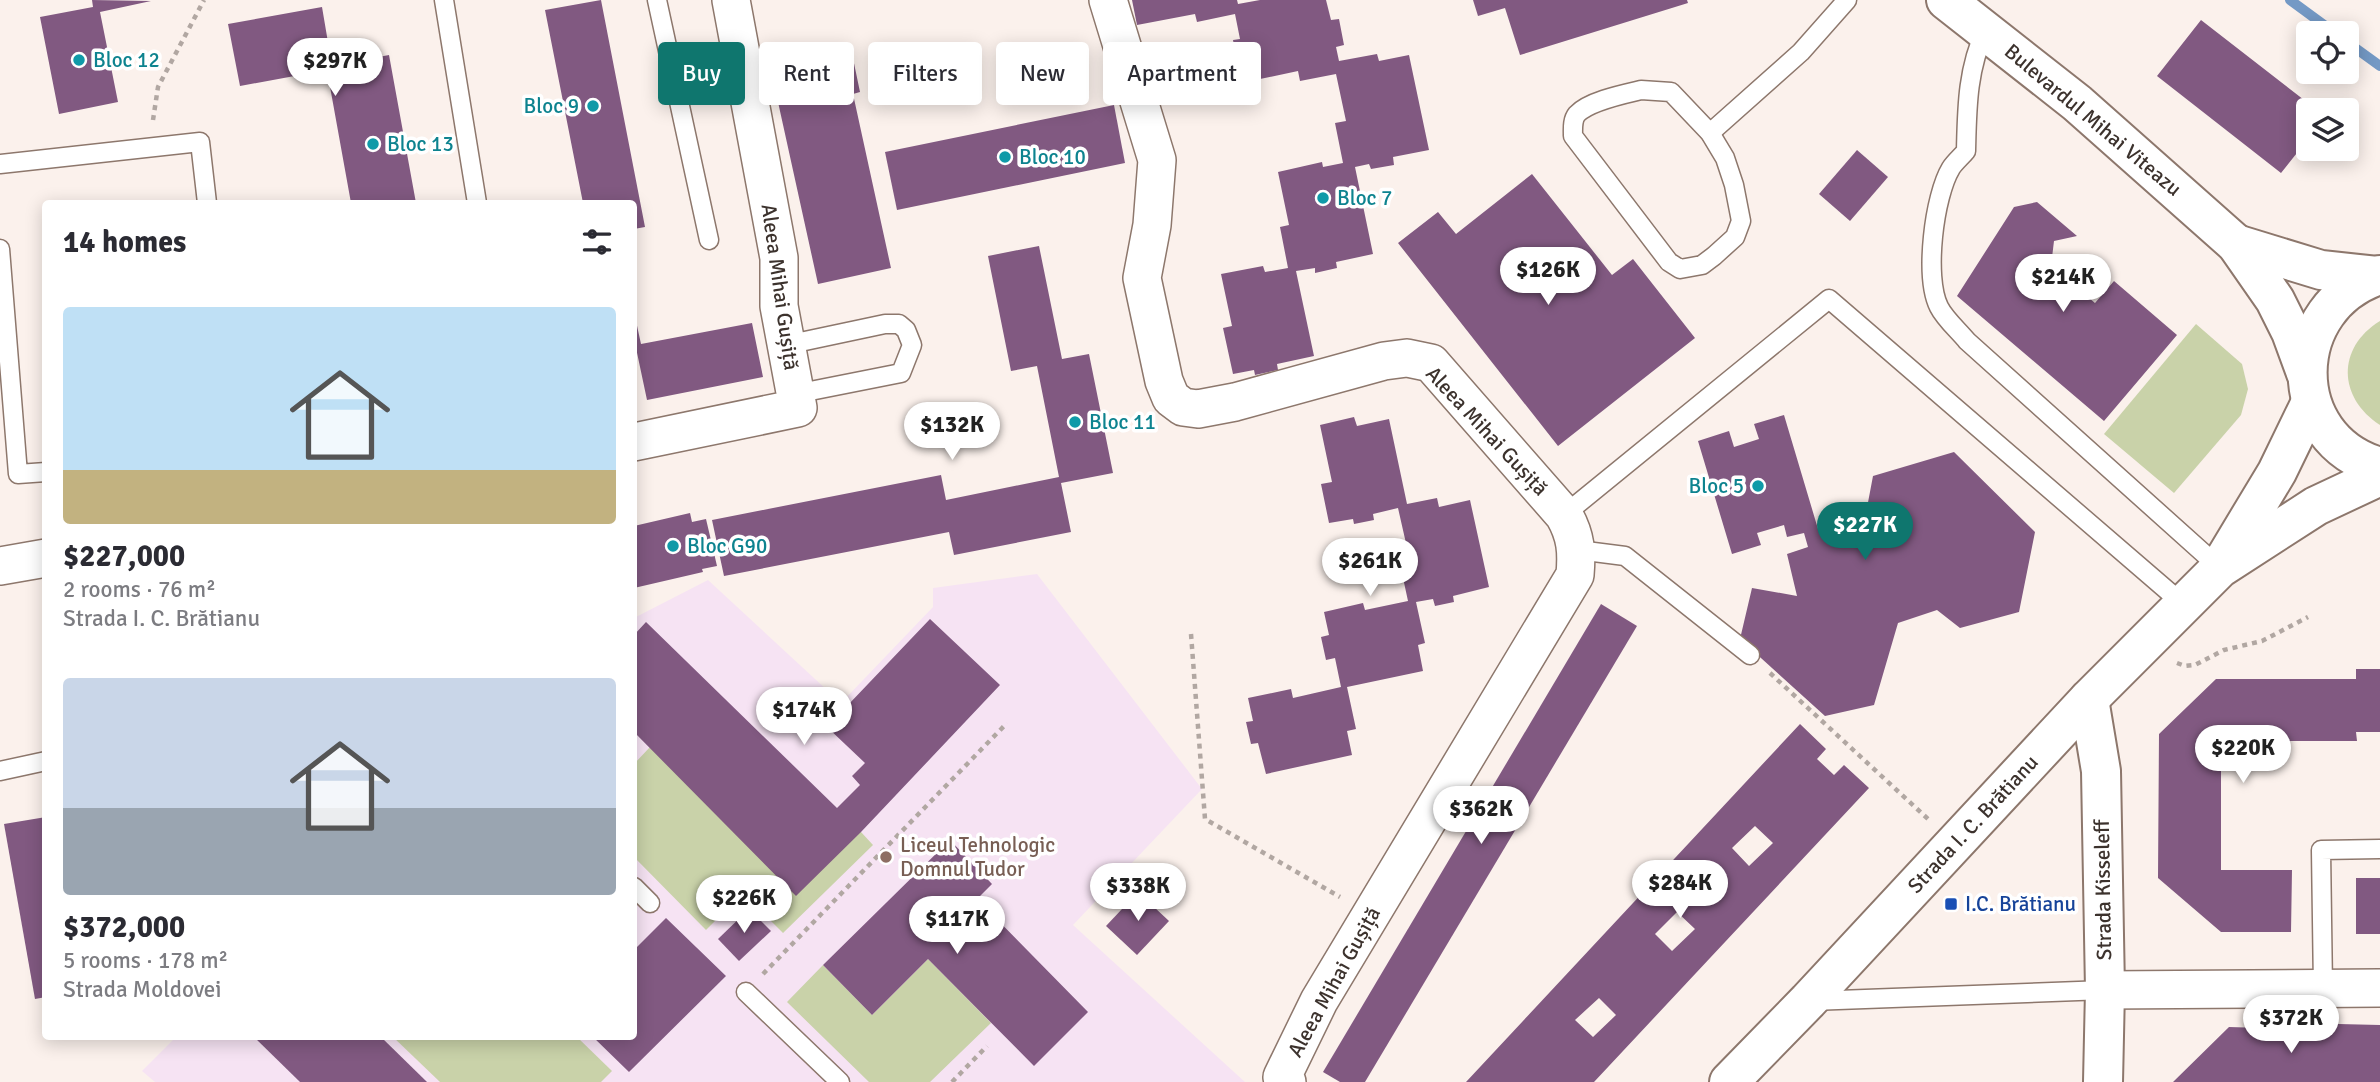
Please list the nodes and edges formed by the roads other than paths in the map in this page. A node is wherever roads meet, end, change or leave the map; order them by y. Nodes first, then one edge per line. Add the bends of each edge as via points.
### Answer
1 (444, 0) edge
2 (657, 0) edge
3 (731, 0) edge
4 (1108, 0) edge
5 (1847, 0) edge
6 (1946, 0) edge
7 (1986, 29) junction
8 (1710, 132) junction
9 (0, 164) edge
10 (207, 200) edge
11 (477, 200) edge
12 (709, 240) dead end
13 (2236, 244) junction
14 (0, 249) edge
15 (2378, 276) edge
16 (786, 345) junction
17 (2309, 388) junction
18 (795, 394) junction
19 (637, 441) edge
20 (2380, 467) edge
21 (42, 472) edge
22 (2380, 476) edge
23 (1564, 515) junction
24 (1577, 550) junction
25 (42, 559) edge
26 (0, 566) edge
27 (2220, 568) junction
28 (2183, 604) junction
29 (1750, 655) road end
30 (2089, 699) junction
31 (42, 762) edge
32 (0, 771) edge
33 (2380, 849) edge
34 (637, 890) edge
35 (650, 903) dead end
36 (2380, 988) edge
37 (2323, 989) junction
38 (2105, 990) junction
39 (746, 992) road end
40 (1808, 1001) junction
41 (840, 1082) edge
42 (1287, 1082) edge
43 (1729, 1082) edge
44 (2104, 1082) edge

1 - 11 lane
2 - 12 lane
3 - 16 street, Aleea Mihai Gușiță via 779,258 779,306
4 - 23 street, Aleea Mihai Gușiță via 1157,160 1142,278 1171,398 1183,407 1198,409 1384,361 1407,358 1431,363
5 - 8 lane via 1801,52
6 - 7 main road, Bulevardul Mihai Viteazu
7 - 13 main road, Bulevardul Mihai Viteazu
7 - 27 lane via 1975,52 1968,92 1966,152 1951,167 1934,229 1931,272 1939,306 1967,341
8 - 8 lane via 1671,92 1641,90 1615,96 1586,108 1573,122 1573,136 1669,262 1680,270 1702,265 1714,256 1735,237 1741,221 1725,158
9 - 10 lane via 200,142
13 - 15 main road, Bulevardul Mihai Viteazu via 2321,270
13 - 17 main road, Bulevardul Mihai Viteazu via 2275,300
14 - 21 lane via 18,474
15 - 17 main road, Strada I. C. Brătianu via 2348,290 2325,313 2311,342
16 - 18 street, Aleea Mihai Gușiță
16 - 18 lane via 899,324 912,345 901,373
17 - 20 main road, Bulevardul Mihai Viteazu via 2323,427 2342,449
17 - 27 main road, Strada I. C. Brătianu via 2277,472
18 - 19 street, Aleea Mihai Gușiță via 798,408
22 - 27 main road, Strada I. C. Brătianu via 2316,506
23 - 24 street, Aleea Mihai Gușiță
23 - 28 lane via 1829,299
24 - 29 lane via 1625,556
24 - 42 street, Aleea Mihai Gușiță via 1575,575 1319,1001 1282,1077
25 - 26 street
27 - 28 main road, Strada I. C. Brătianu
28 - 30 main road, Strada I. C. Brătianu
30 - 38 main road, Strada Kisseleff via 2101,771
30 - 40 main road, Strada I. C. Brătianu
31 - 32 lane
33 - 37 lane via 2321,850
34 - 35 lane
36 - 37 street
37 - 38 street
38 - 40 lane
38 - 44 main road, Strada Kisseleff
39 - 41 lane
40 - 43 main road, Strada I. C. Brătianu

